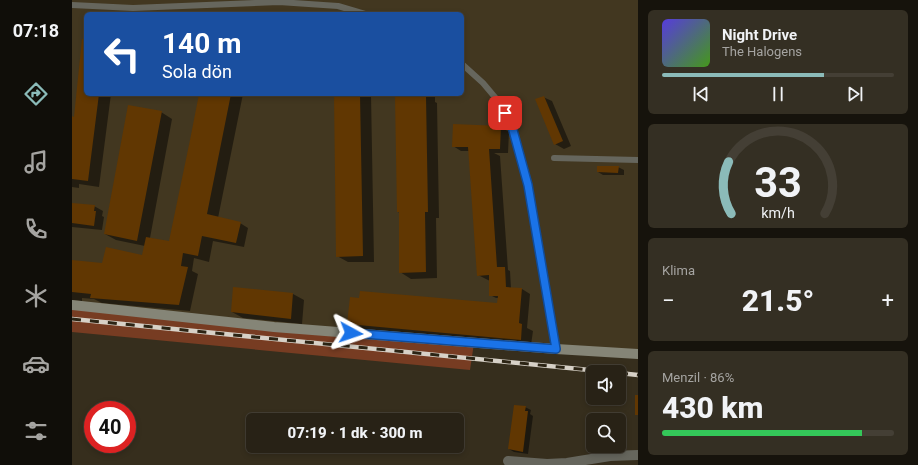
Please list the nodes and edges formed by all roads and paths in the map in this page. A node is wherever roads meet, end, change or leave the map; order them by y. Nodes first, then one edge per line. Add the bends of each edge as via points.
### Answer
1 (72, 5) edge
2 (358, 12) edge
3 (464, 66) edge
4 (554, 158) dead end
5 (638, 160) edge
6 (72, 305) edge
7 (556, 349) junction
8 (638, 354) edge
9 (638, 455) edge
10 (508, 461) dead end

1 - 2 lane via 133,8 279,2 338,6
3 - 7 lane via 499,102 511,123 528,185
4 - 5 lane
6 - 7 street via 274,327
7 - 8 street
9 - 10 street via 547,464

